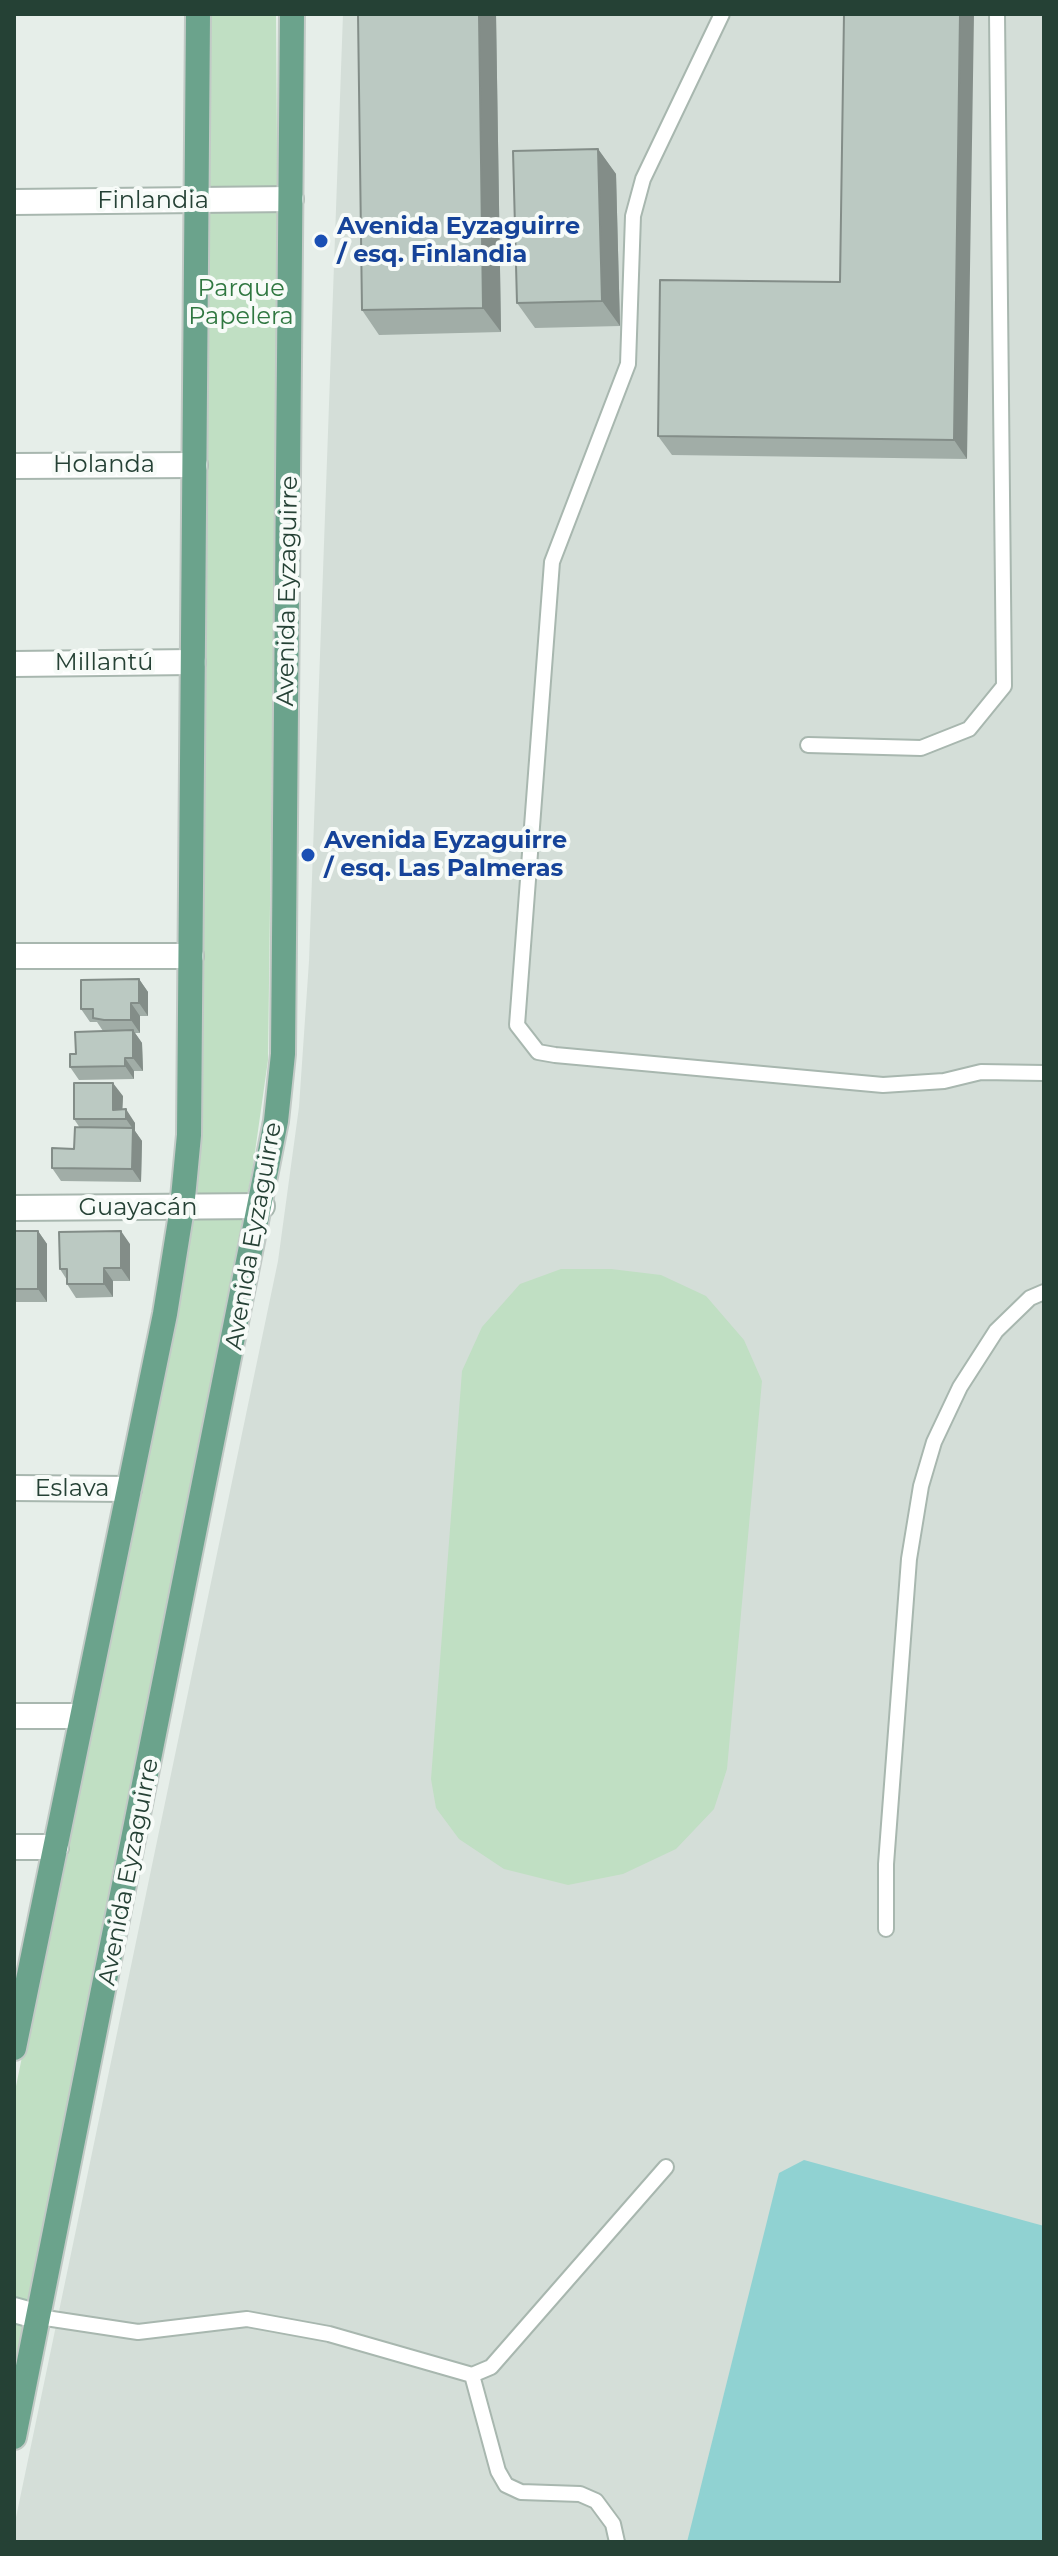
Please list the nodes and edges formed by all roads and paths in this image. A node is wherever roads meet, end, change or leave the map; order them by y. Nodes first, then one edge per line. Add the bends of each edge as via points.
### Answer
1 (198, 14) edge
2 (292, 14) edge
3 (722, 14) edge
4 (997, 14) edge
5 (291, 199) junction
6 (197, 201) junction
7 (14, 202) edge
8 (195, 465) junction
9 (14, 466) edge
10 (193, 662) junction
11 (14, 664) edge
12 (808, 745) dead end
13 (14, 956) edge
14 (191, 956) junction
15 (1044, 1073) edge
16 (262, 1206) junction
17 (14, 1208) edge
18 (182, 1208) junction
19 (1044, 1292) edge
20 (14, 1488) edge
21 (129, 1489) junction
22 (14, 1716) edge
23 (82, 1716) junction
24 (14, 1847) edge
25 (56, 1847) junction
26 (886, 1929) dead end
27 (14, 2048) edge
28 (666, 2167) dead end
29 (14, 2310) edge
30 (39, 2317) junction
31 (472, 2375) junction
32 (14, 2437) edge
33 (617, 2542) edge

1 - 6 main road
2 - 5 main road, Avenida Eyzaguirre
3 - 15 lane via 643,179 633,216 628,364 552,562 517,1025 538,1052 883,1085 944,1081 981,1072
4 - 12 lane via 1004,686 969,729 921,748
5 - 6 street, Finlandia
5 - 16 main road, Avenida Eyzaguirre via 283,1054
6 - 7 street, Finlandia
6 - 8 main road
8 - 9 street, Holanda
8 - 10 main road
10 - 11 street, Millantú
10 - 14 main road
13 - 14 street
14 - 18 main road via 191,1090
16 - 18 street, Guayacán
16 - 30 main road, Avenida Eyzaguirre
17 - 18 street, Guayacán
18 - 21 main road
19 - 26 lane via 1030,1298 996,1331 967,1376 934,1442 921,1486 909,1559 886,1864
20 - 21 street, Eslava
21 - 23 main road
22 - 23 street
23 - 25 main road
24 - 25 street
25 - 27 main road
28 - 31 lane via 491,2367
29 - 30 street
30 - 31 lane via 138,2332 247,2319 329,2334
30 - 32 main road, Avenida Eyzaguirre
31 - 33 lane via 506,2485 521,2492 580,2494 596,2501 613,2524

